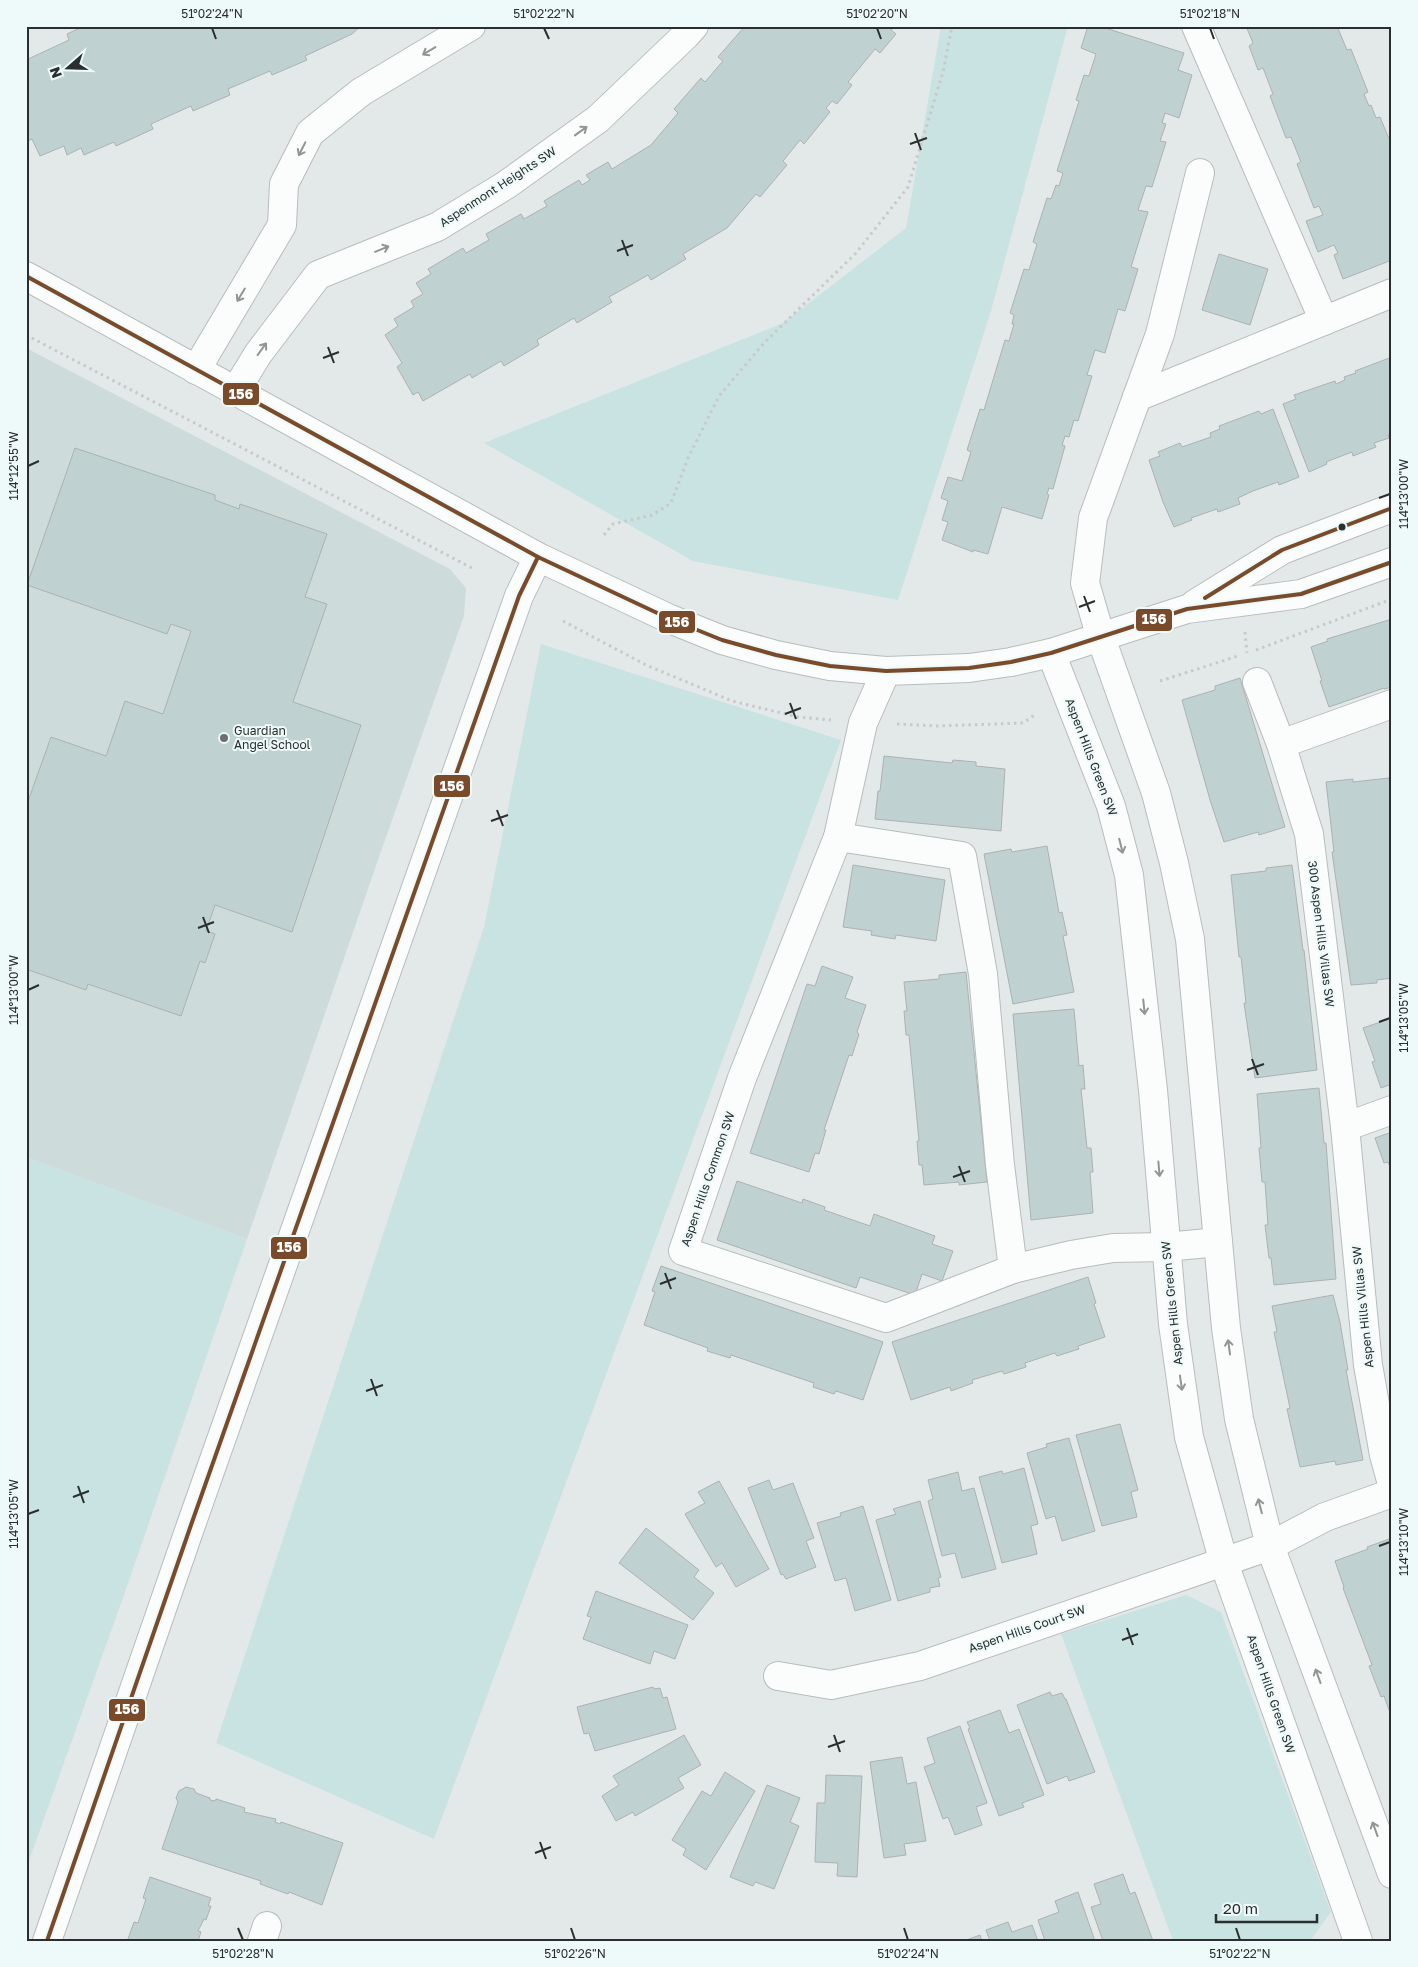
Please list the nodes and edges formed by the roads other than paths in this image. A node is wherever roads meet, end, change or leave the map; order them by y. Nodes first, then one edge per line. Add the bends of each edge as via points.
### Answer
1 (471, 26) edge
2 (694, 26) edge
3 (1196, 26) edge
4 (1200, 173) dead end
5 (26, 276) edge
6 (1392, 293) edge
7 (1324, 321) junction
8 (196, 370) junction
9 (236, 390) junction
10 (1137, 397) junction
11 (1392, 508) edge
12 (538, 557) junction
13 (1392, 562) edge
14 (1187, 608) junction
15 (1101, 638) junction
16 (1051, 653) junction
17 (886, 671) junction
18 (1257, 682) road end
19 (1392, 704) edge
20 (1281, 744) junction
21 (838, 837) junction
22 (1392, 1110) edge
23 (1345, 1127) junction
24 (1218, 1242) junction
25 (1166, 1247) junction
26 (1013, 1269) junction
27 (1380, 1360) edge
28 (1392, 1484) edge
29 (1392, 1493) edge
30 (1270, 1546) junction
31 (1224, 1563) junction
32 (778, 1676) dead end
33 (1392, 1874) edge
34 (47, 1941) edge
35 (1358, 1941) edge

1 -> 8 street via 361,92 310,133 284,184 282,226
9 -> 2 street, Aspenmont Heights SW via 258,354 318,275 437,227 506,185 598,119
3 - 7 street
4 - 10 street via 1160,334
5 - 8 street
6 - 7 street
7 - 10 street
8 - 9 street
9 - 12 street
10 - 15 street via 1093,518 1085,583
11 - 14 street via 1282,550
12 - 17 street via 722,640 812,662
12 - 34 street via 519,596
13 - 14 street via 1301,594
14 - 15 street
15 - 16 street
15 - 24 street via 1156,793 1190,940
16 - 17 street via 969,668
16 -> 25 street, Aspen Hills Green SW via 1111,806 1129,876 1153,1090
17 - 21 street, Aspen Hills Common SW via 863,723
18 - 20 street, 300 Aspen Hills Villas SW
19 - 20 street
20 - 23 street, 300 Aspen Hills Villas SW via 1309,834
21 - 26 street via 962,856 983,974
21 - 26 street, Aspen Hills Common SW via 742,1078 683,1251 886,1318
22 - 23 street
23 - 27 street, Aspen Hills Villas SW
24 - 25 street, Aspen Hills Common SW
30 -> 24 street via 1239,1419
25 - 26 street, Aspen Hills Common SW via 1113,1248
25 -> 31 street, Aspen Hills Green SW via 1189,1437
27 - 28 street, Aspen Hills Villas SW via 1384,1455
29 - 30 street via 1325,1517
30 - 31 street, Aspen Hills Court SW
33 -> 30 street
31 - 32 street, Aspen Hills Court SW via 920,1666 831,1684
31 - 35 street, Aspen Hills Green SW

